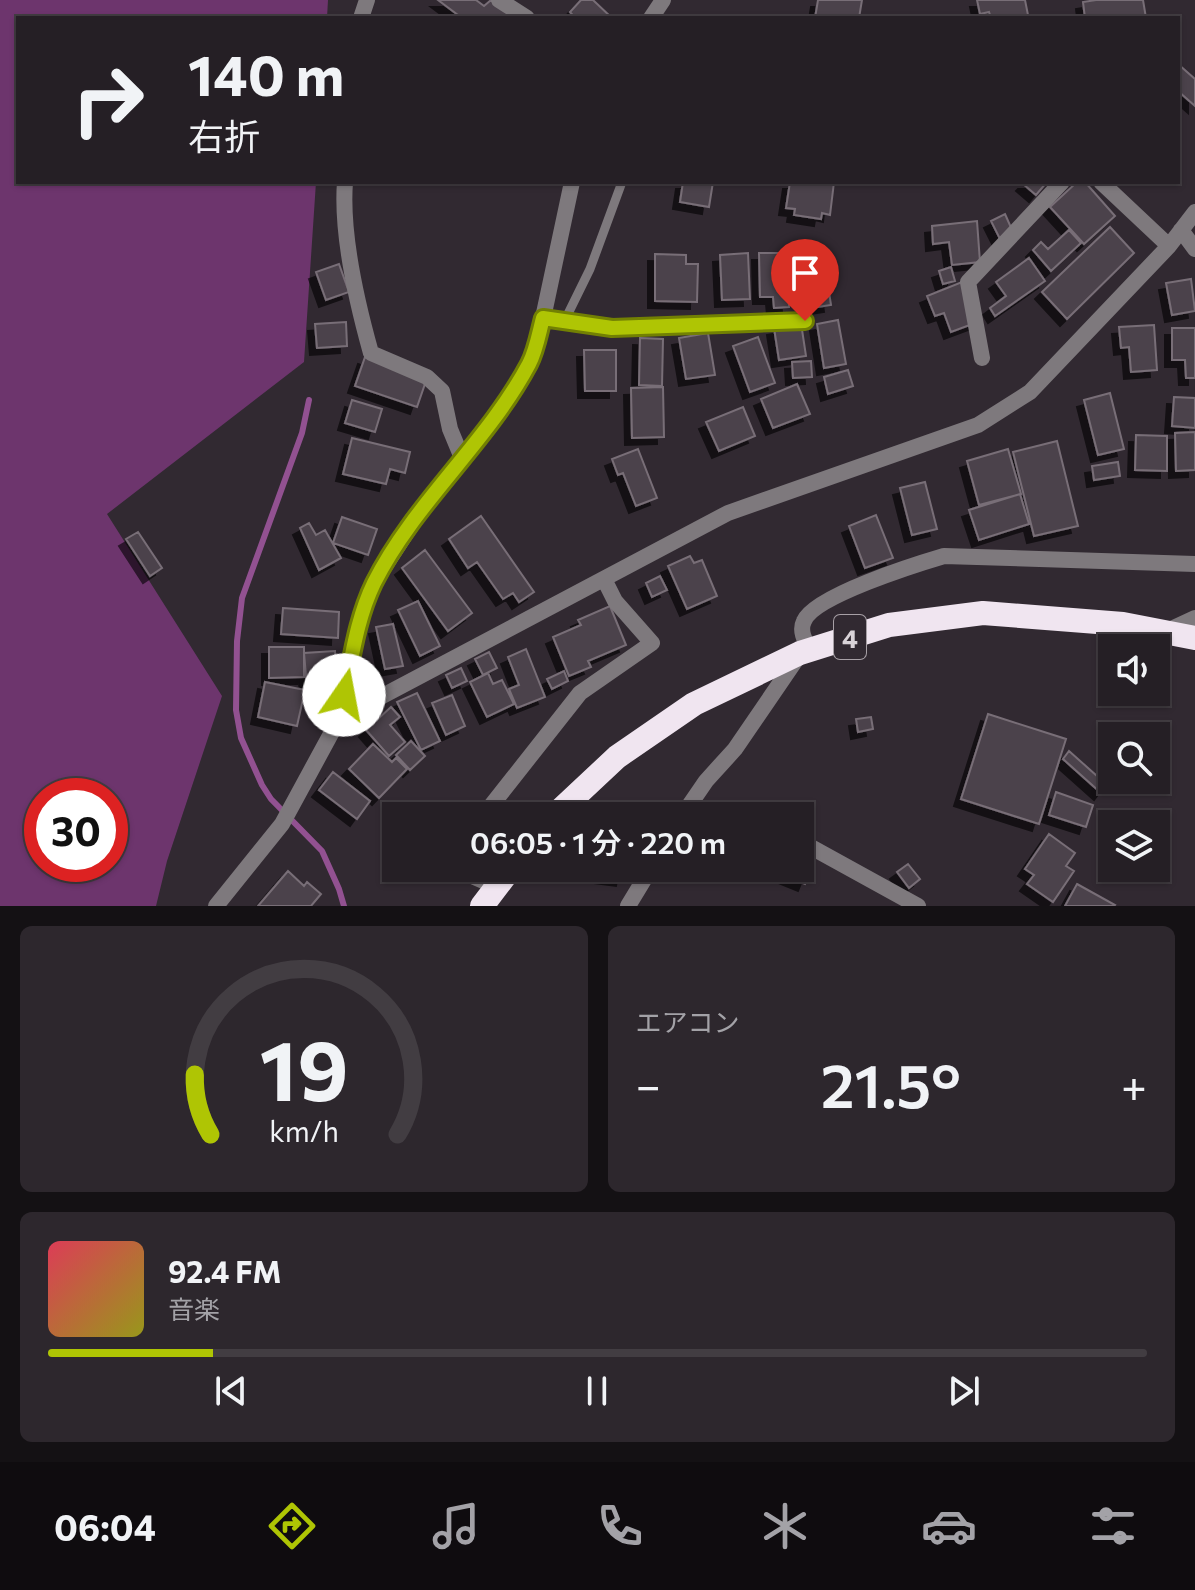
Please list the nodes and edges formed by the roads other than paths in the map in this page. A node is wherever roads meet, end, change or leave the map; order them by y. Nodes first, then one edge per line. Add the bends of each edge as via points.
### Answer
1 (501, 0) edge
2 (524, 16) edge
3 (345, 184) edge
4 (572, 184) edge
5 (621, 184) edge
6 (1060, 184) edge
7 (1103, 184) edge
8 (1195, 212) edge
9 (1181, 230) junction
10 (1169, 246) junction
11 (1195, 249) edge
12 (543, 318) junction
13 (805, 321) dead end
14 (564, 322) junction
15 (982, 358) dead end
16 (462, 458) junction
17 (1195, 564) edge
18 (604, 579) junction
19 (1195, 618) edge
20 (1167, 631) junction
21 (1195, 638) edge
22 (805, 652) junction
23 (339, 719) junction
24 (494, 802) edge
25 (569, 802) edge
26 (691, 802) edge
27 (814, 849) edge
28 (643, 882) edge
29 (216, 906) edge
30 (628, 906) edge
31 (918, 906) edge

1 - 2 street
3 - 16 street via 343,210 371,353 427,377 442,391
4 - 12 street
5 - 14 lane
6 - 15 street via 968,282
7 - 10 street
8 - 9 street
9 - 10 street
9 - 11 street
10 - 18 street via 1030,392 978,425 728,513
12 - 14 street
12 - 16 street via 531,362
13 - 14 street via 612,328
16 - 23 street via 374,583 359,624
17 - 22 street via 944,556 822,602 803,622
18 - 23 street
18 - 24 street via 615,601 652,643 580,693
19 - 20 street
20 - 21 highway, 4
20 - 22 highway, 4 via 983,613 889,625
22 - 25 highway, 4 via 694,704 617,757
22 - 26 street
23 - 29 street via 282,824
27 - 31 street
28 - 30 street

